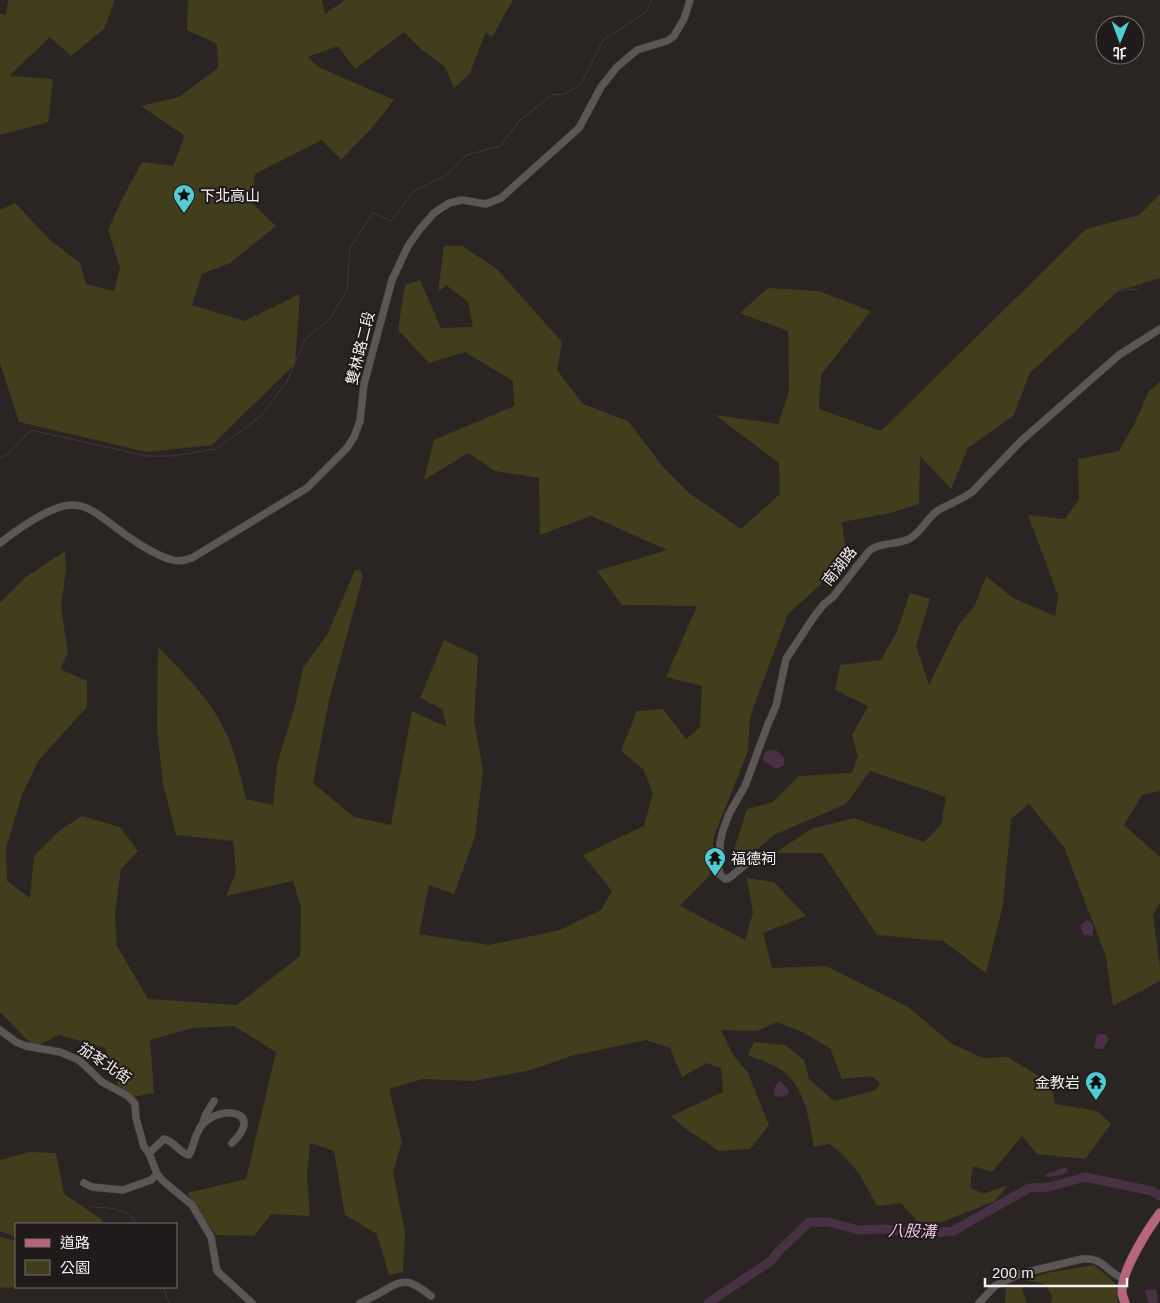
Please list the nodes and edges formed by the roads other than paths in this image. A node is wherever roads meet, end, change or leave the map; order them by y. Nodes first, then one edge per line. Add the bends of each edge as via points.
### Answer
1 (690, 0) edge
2 (1160, 329) edge
3 (0, 542) edge
4 (750, 860) dead end
5 (0, 1030) edge
6 (214, 1101) dead end
7 (202, 1125) junction
8 (232, 1143) dead end
9 (149, 1153) junction
10 (157, 1174) junction
11 (84, 1183) dead end
12 (1160, 1212) edge
13 (1124, 1279) junction
14 (431, 1296) dead end
15 (252, 1303) edge
16 (360, 1303) edge
17 (979, 1303) edge
18 (1125, 1303) edge

1 - 3 street, 雙林路二段 via 674,36 637,50 617,67 601,87 579,128 501,198 486,204 462,200 449,203 434,213 420,229 392,280 364,384 356,432 347,448 307,488 192,558 180,561 166,558 134,540 94,511 70,505 53,510
2 - 4 street, 南湖路 via 1119,355 1021,441 972,492 938,512 912,537 869,551 819,610 786,659 776,706 745,786 723,830 718,858 723,878 729,878
5 - 9 street, 茄苳北街 via 26,1046 60,1052 78,1060 102,1082 128,1096 135,1104 138,1127
6 - 7 street
7 - 8 street via 224,1113 241,1115 244,1129
7 - 9 street via 189,1155 164,1139
9 - 10 street, 茄苳北街
10 - 11 street via 151,1180 124,1190 92,1187
10 - 15 street, 茄苳北街 via 192,1205 211,1237 217,1270
12 - 13 main road
13 - 17 street via 1100,1261 1088,1259 1019,1274 995,1286
13 - 18 main road via 1122,1294
14 - 16 street via 403,1281

